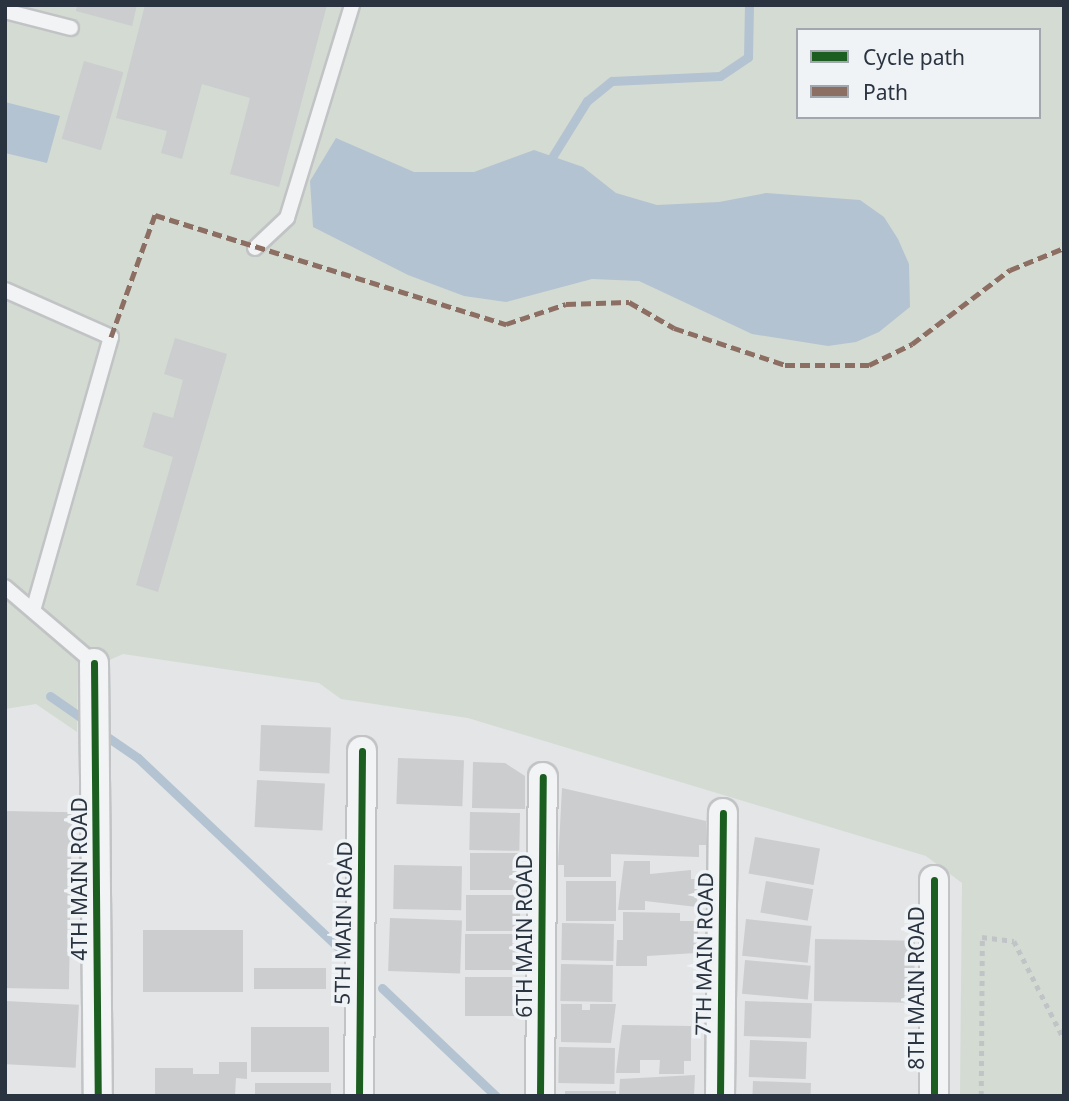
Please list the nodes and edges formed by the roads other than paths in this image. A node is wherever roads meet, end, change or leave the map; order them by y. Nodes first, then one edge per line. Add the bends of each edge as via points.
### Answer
1 (352, 5) edge
2 (5, 11) edge
3 (71, 28) dead end
4 (256, 248) dead end
5 (5, 290) edge
6 (5, 587) edge
7 (33, 610) junction
8 (94, 663) joint
9 (362, 751) dead end
10 (543, 777) dead end
11 (723, 813) dead end
12 (934, 880) dead end
13 (98, 1096) edge
14 (359, 1096) edge
15 (540, 1096) edge
16 (720, 1096) edge
17 (934, 1096) edge

1 - 4 lane via 287,218
2 - 3 lane
5 - 7 lane via 111,337
6 - 7 lane
7 - 8 lane
8 - 13 street, 4TH MAIN ROAD
9 - 14 street, 5TH MAIN ROAD
10 - 15 street, 6TH MAIN ROAD
11 - 16 street, 7TH MAIN ROAD
12 - 17 street, 8TH MAIN ROAD

